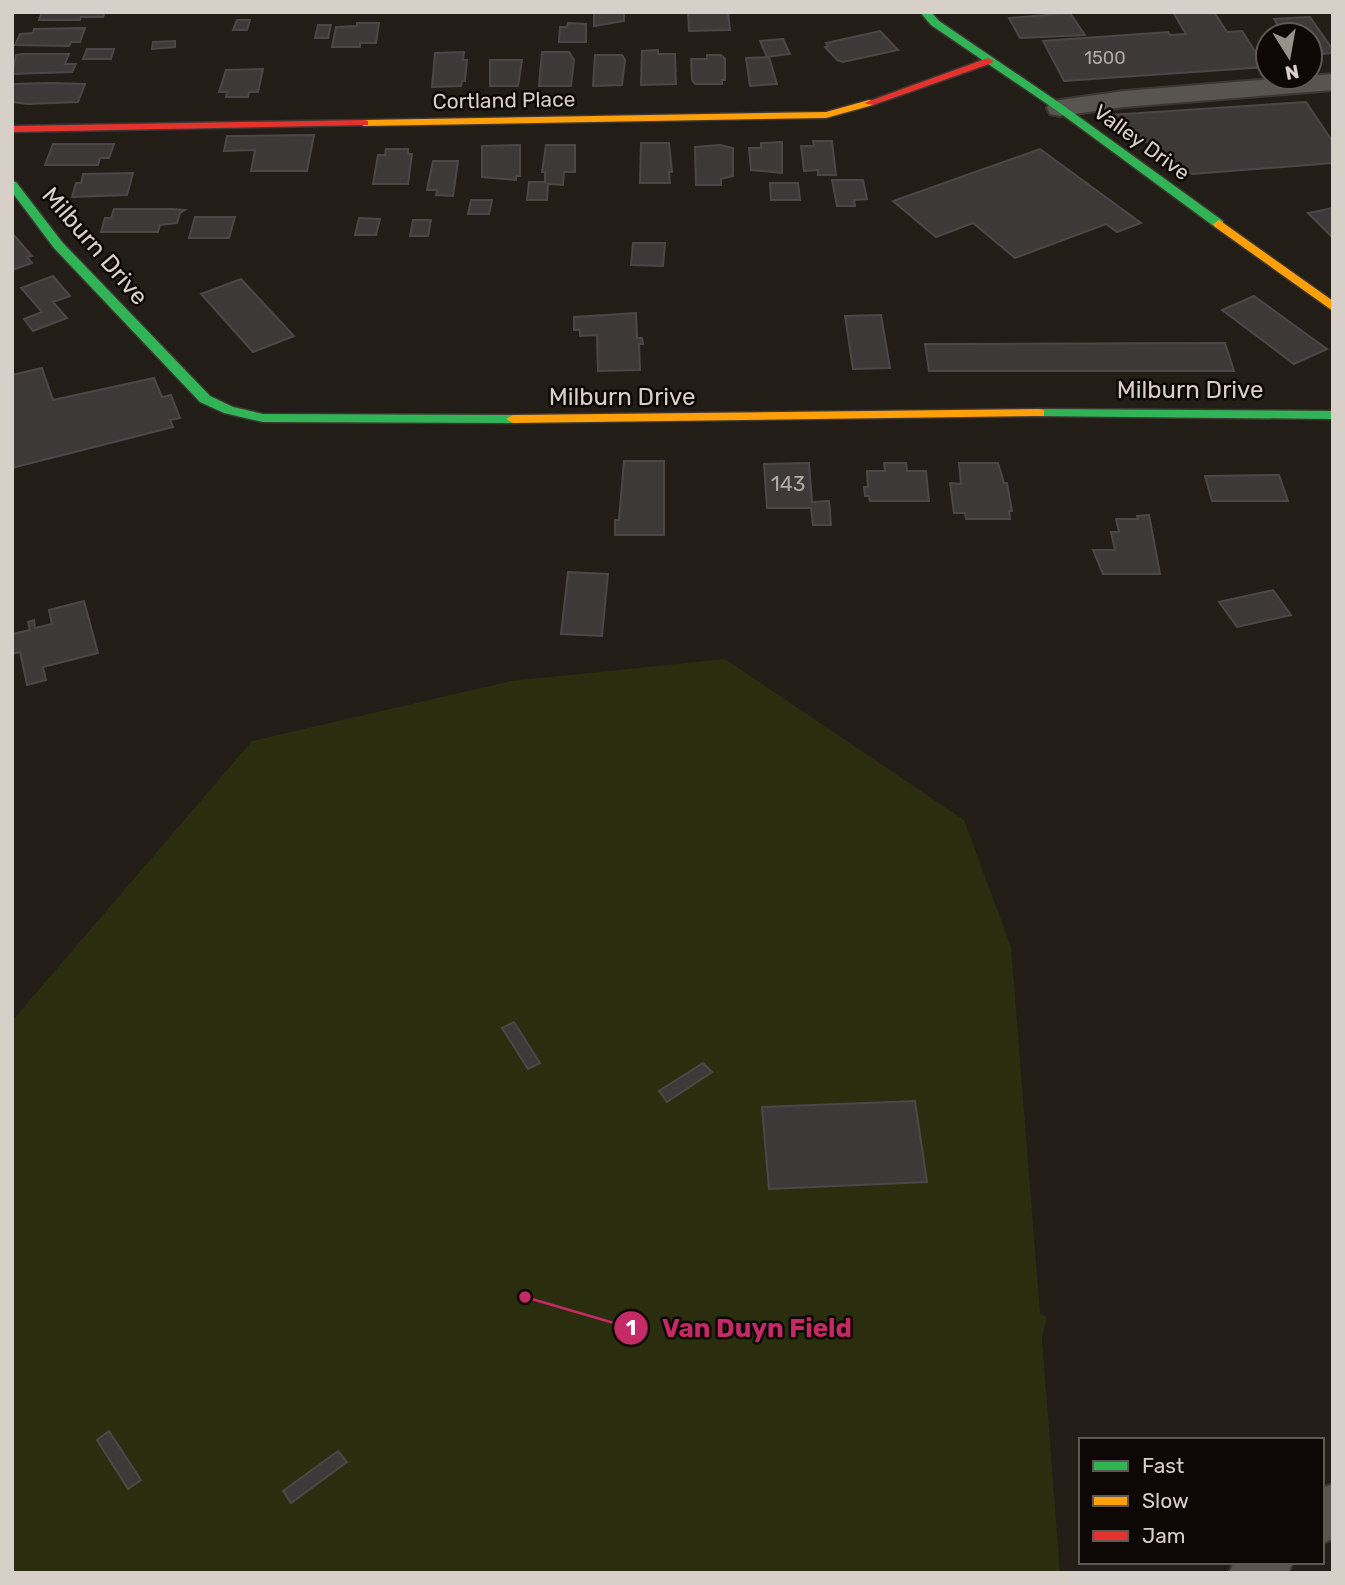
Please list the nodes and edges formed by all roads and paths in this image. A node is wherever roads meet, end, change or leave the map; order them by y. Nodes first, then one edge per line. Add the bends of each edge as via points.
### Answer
1 (925, 12) edge
2 (988, 61) junction
3 (1333, 82) edge
4 (1059, 108) junction
5 (12, 130) edge
6 (12, 184) edge
7 (1333, 307) edge
8 (1333, 415) edge

1 - 2 street, Valley Drive
2 - 4 street, Valley Drive
2 - 5 street, Cortland Place via 826,115
3 - 4 street
4 - 7 street, Valley Drive
6 - 8 street, Milburn Drive via 58,245 205,399 263,418 634,420 1152,412

